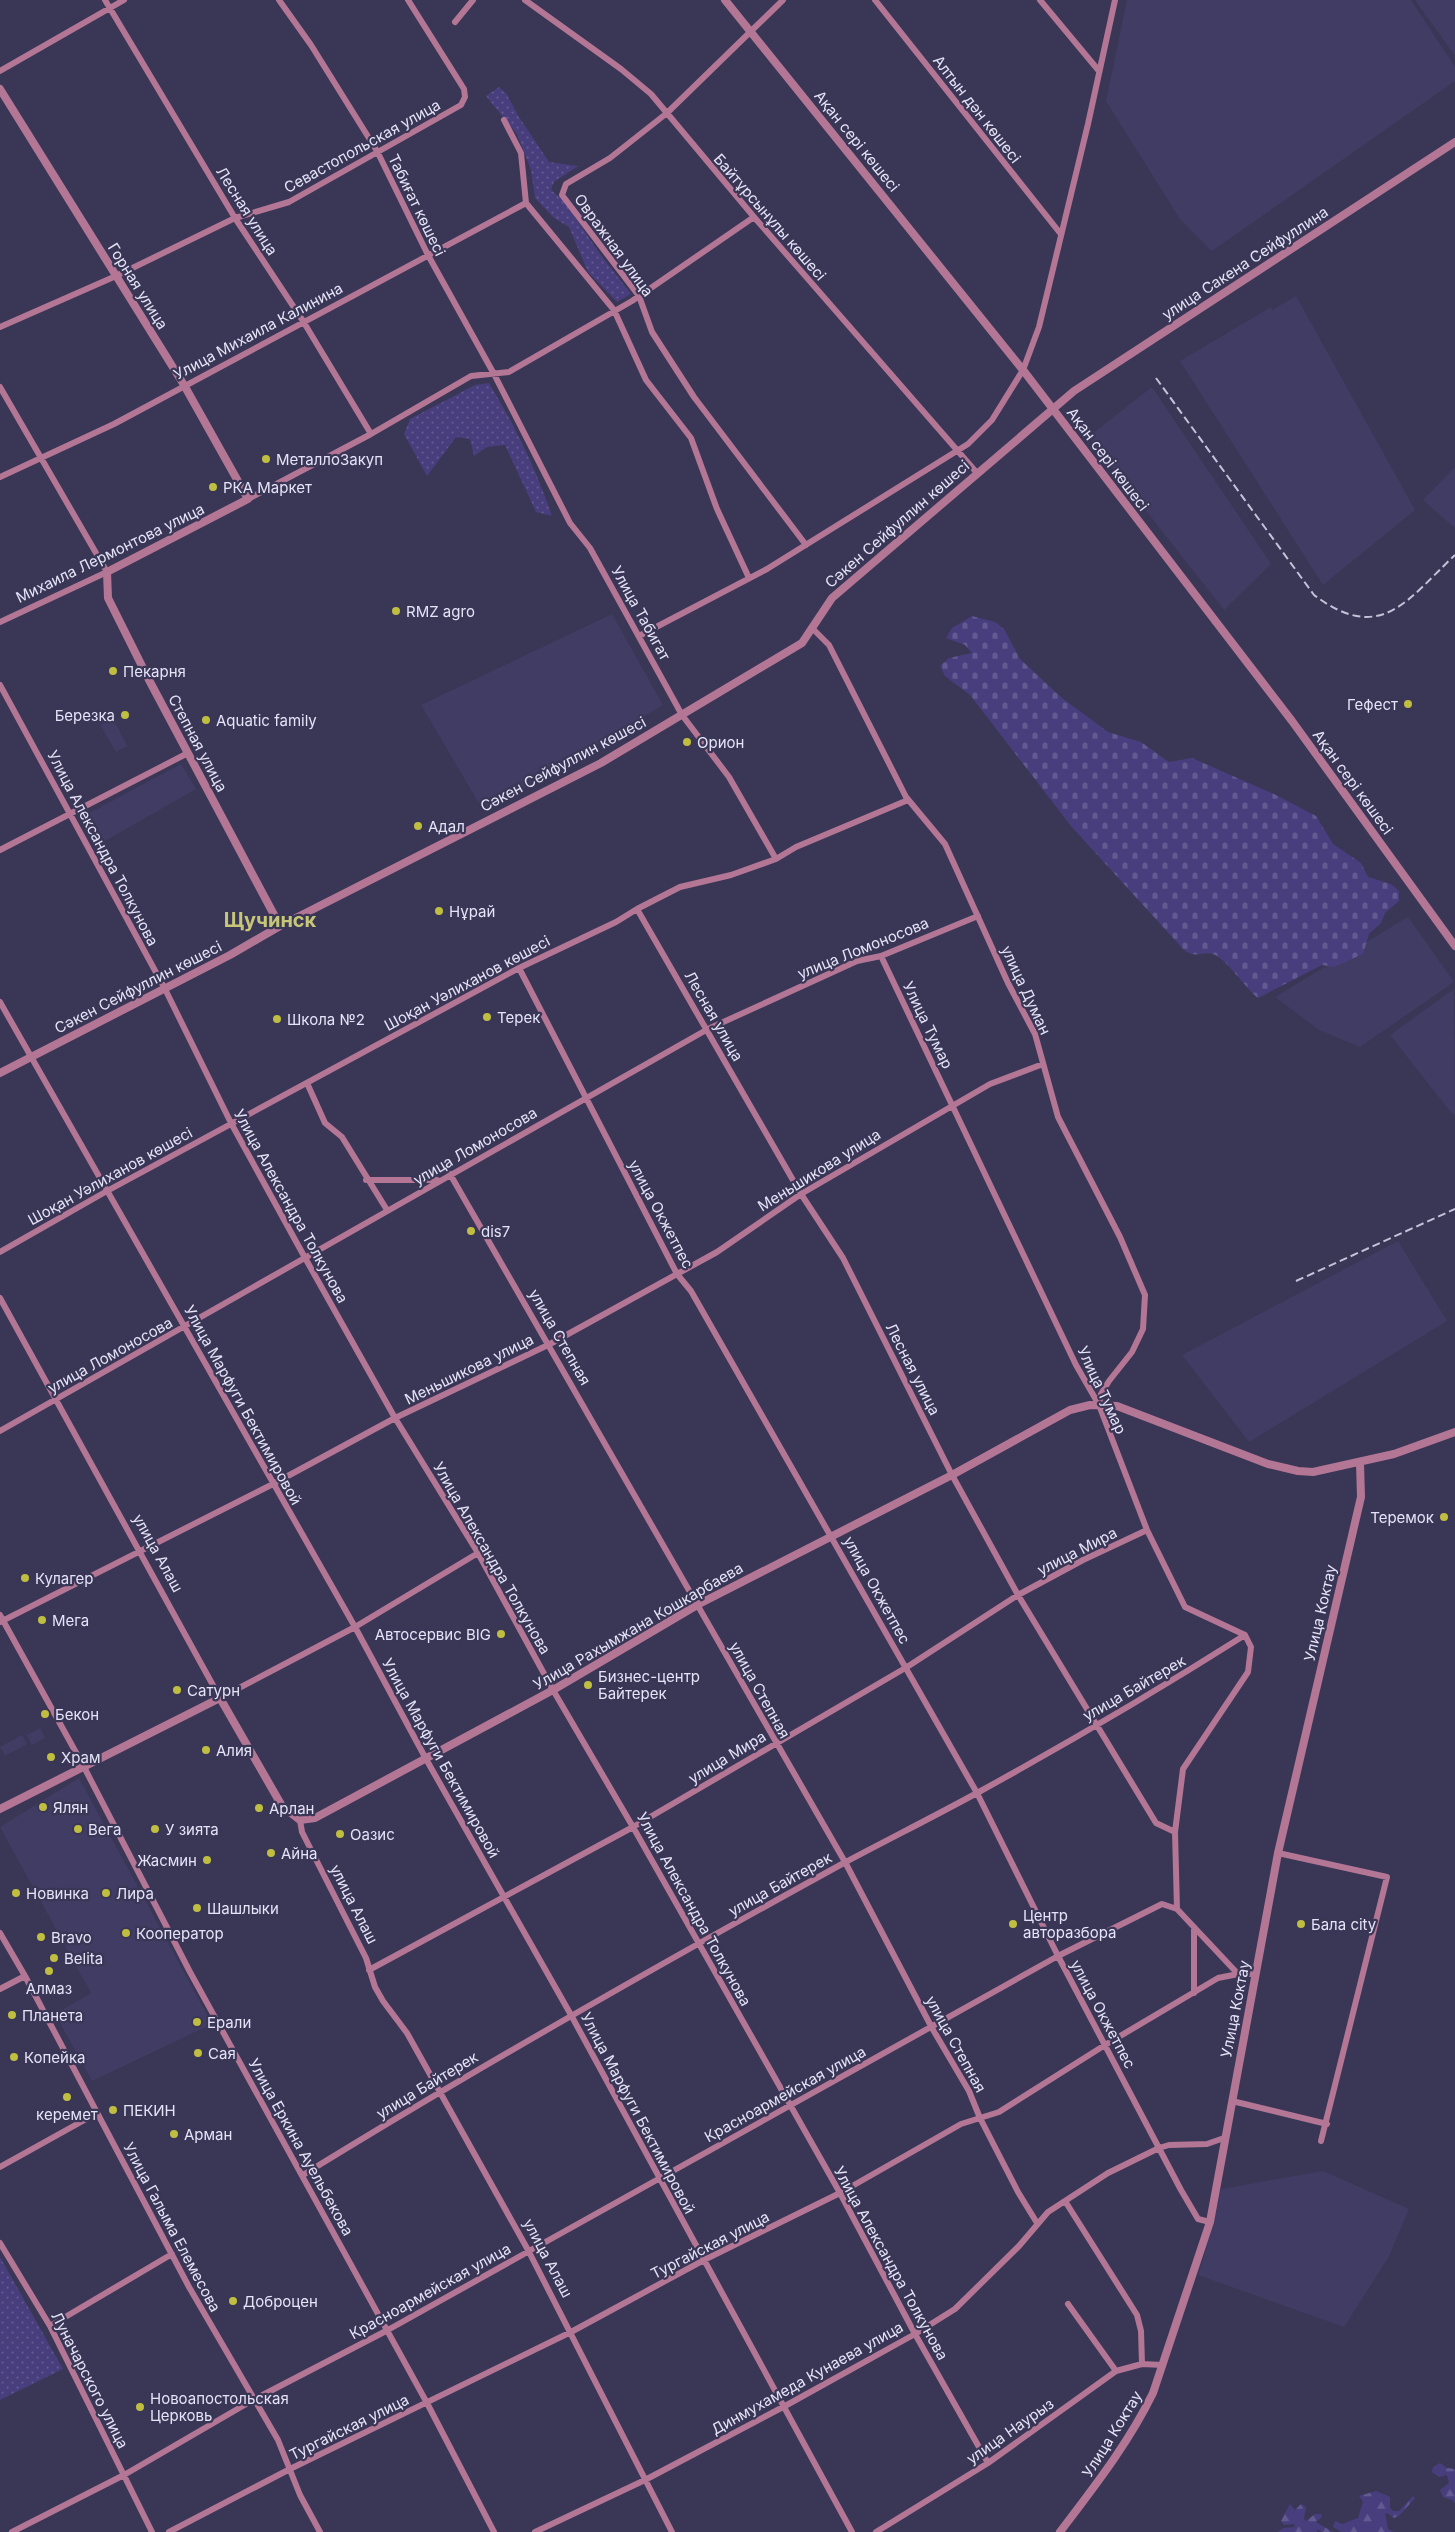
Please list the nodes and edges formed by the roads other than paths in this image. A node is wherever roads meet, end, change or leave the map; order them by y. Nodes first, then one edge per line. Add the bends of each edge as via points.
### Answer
1 (105, 0) edge
2 (124, 0) edge
3 (279, 0) edge
4 (408, 0) edge
5 (472, 0) edge
6 (525, 0) edge
7 (725, 0) edge
8 (783, 0) edge
9 (875, 0) edge
10 (1040, 0) edge
11 (1114, 0) edge
12 (110, 9) junction
13 (454, 22) dead end
14 (750, 31) junction
15 (0, 71) edge
16 (1099, 71) junction
17 (0, 89) edge
18 (667, 113) junction
19 (504, 120) dead end
20 (1455, 142) edge
21 (377, 150) junction
22 (526, 203) junction
23 (235, 218) junction
24 (754, 218) junction
25 (1060, 233) junction
26 (428, 255) junction
27 (116, 276) junction
28 (639, 296) junction
29 (614, 310) junction
30 (303, 321) junction
31 (0, 327) edge
32 (1023, 370) junction
33 (494, 374) junction
34 (184, 385) junction
35 (0, 387) edge
36 (1052, 410) junction
37 (371, 434) junction
38 (956, 450) junction
39 (42, 458) junction
40 (977, 474) junction
41 (0, 477) edge
42 (248, 499) junction
43 (806, 545) junction
44 (107, 572) junction
45 (749, 578) junction
46 (0, 622) edge
47 (813, 629) junction
48 (639, 636) junction
49 (0, 685) edge
50 (682, 714) junction
51 (188, 753) junction
52 (908, 800) junction
53 (70, 812) junction
54 (0, 850) edge
55 (776, 858) junction
56 (637, 909) junction
57 (978, 916) junction
58 (280, 926) junction
59 (1455, 946) edge
60 (881, 956) junction
61 (519, 968) junction
62 (165, 989) junction
63 (0, 1002) edge
64 (708, 1029) junction
65 (30, 1058) junction
66 (1043, 1064) junction
67 (0, 1073) edge
68 (307, 1083) junction
69 (587, 1099) junction
70 (953, 1105) junction
71 (231, 1124) junction
72 (450, 1174) junction
73 (366, 1180) junction
74 (438, 1180) junction
75 (107, 1191) junction
76 (801, 1194) junction
77 (387, 1210) junction
78 (0, 1252) edge
79 (304, 1256) junction
80 (677, 1274) junction
81 (0, 1298) edge
82 (185, 1327) junction
83 (550, 1344) junction
84 (58, 1399) junction
85 (1099, 1405) junction
86 (395, 1418) junction
87 (0, 1430) edge
88 (1455, 1432) edge
89 (1360, 1463) junction
90 (952, 1474) junction
91 (273, 1484) junction
92 (1147, 1530) junction
93 (832, 1536) junction
94 (140, 1550) junction
95 (478, 1553) junction
96 (1018, 1595) junction
97 (699, 1604) junction
98 (1, 1619) edge
99 (355, 1627) junction
100 (1245, 1635) junction
101 (907, 1667) junction
102 (553, 1690) junction
103 (220, 1698) junction
104 (1097, 1724) junction
105 (774, 1743) junction
106 (426, 1759) junction
107 (84, 1767) junction
108 (976, 1793) junction
109 (0, 1809) edge
110 (300, 1820) junction
111 (633, 1827) junction
112 (1175, 1832) junction
113 (1278, 1853) junction
114 (845, 1862) junction
115 (504, 1897) junction
116 (1176, 1909) junction
117 (1194, 1927) junction
118 (0, 1933) edge
119 (699, 1944) junction
120 (1058, 1956) junction
121 (366, 1958) junction
122 (380, 1964) junction
123 (369, 1970) junction
124 (1238, 1974) junction
125 (1255, 1974) junction
126 (25, 1976) junction
127 (0, 1989) edge
128 (1194, 1993) junction
129 (571, 2015) junction
130 (932, 2028) junction
131 (1105, 2045) junction
132 (439, 2091) junction
133 (1232, 2101) junction
134 (790, 2105) junction
135 (97, 2112) junction
136 (980, 2118) junction
137 (1327, 2124) junction
138 (1224, 2138) junction
139 (1321, 2141) dead end
140 (1159, 2148) junction
141 (0, 2167) edge
142 (303, 2175) junction
143 (658, 2178) junction
144 (840, 2193) junction
145 (1065, 2201) junction
146 (1038, 2222) junction
147 (1210, 2222) junction
148 (0, 2242) edge
149 (528, 2250) junction
150 (172, 2254) junction
151 (704, 2260) junction
152 (1068, 2304) dead end
153 (50, 2326) junction
154 (386, 2331) junction
155 (571, 2332) junction
156 (915, 2334) junction
157 (1142, 2364) junction
158 (1163, 2365) junction
159 (1116, 2371) junction
160 (253, 2400) junction
161 (427, 2403) junction
162 (785, 2406) junction
163 (988, 2463) junction
164 (290, 2469) junction
165 (124, 2475) junction
166 (645, 2480) junction
167 (12, 2532) edge
168 (152, 2532) edge
169 (169, 2532) edge
170 (320, 2532) edge
171 (494, 2532) edge
172 (535, 2532) edge
173 (672, 2532) edge
174 (852, 2532) edge
175 (876, 2532) edge
176 (1060, 2532) edge

1 - 12 street, Лесная улица
2 - 12 street
3 - 21 street, Табиғат көшесі
4 - 21 street, Севастопольская улица via 464,90 465,98 461,105
5 - 13 street
6 - 18 street, Байтұрсынұлы көшесі via 620,69
7 - 14 street, Ақан сері көшесі
8 - 14 street
9 - 25 street, Алтын дән көшесі
10 - 16 street
11 - 16 street
12 - 15 street
12 - 23 street, Лесная улица
14 - 18 street
14 - 32 street, Ақан сері көшесі
16 - 25 street
17 - 27 street, Горная улица
18 - 24 street, Байтұрсынұлы көшесі
18 - 28 street, Овражная улица via 610,158 566,184 562,195
19 - 22 street via 521,153
20 - 36 street, улица Сакена Сейфуллина via 1074,391
21 - 23 street, Севастопольская улица via 289,202
21 - 26 street, Табиғат көшесі
22 - 26 street, Улица Михаила Калинина
22 - 29 street
23 - 27 street, Севастопольская улица
23 - 30 street, Лесная улица
24 - 28 street, Михаила Лермонтова улица
24 - 38 street, Байтұрсынұлы көшесі
25 - 32 street via 1039,327
26 - 30 street, Улица Михаила Калинина
26 - 33 street, Табиғат көшесі
27 - 31 street, Севастопольская улица
27 - 34 street, Горная улица
28 - 29 street, Михаила Лермонтова улица
28 - 43 street, Овражная улица via 652,332 694,397
29 - 33 street, Михаила Лермонтова улица via 509,372
29 - 45 street via 646,380 691,438 717,509
30 - 34 street, Улица Михаила Калинина
30 - 37 street, Лесная улица
32 - 36 street, Ақан сері көшесі
32 - 38 street via 992,420 968,444
33 - 37 street, Михаила Лермонтова улица via 471,376
33 - 48 street, Улица Табигат via 570,523 590,548
34 - 39 street, Улица Михаила Калинина via 114,424
34 - 42 street, Горная улица
35 - 39 street, Степная улица
36 - 40 street, Сәкен Сейфуллин көшесі
36 - 59 street, Ақан сері көшесі via 1292,721
37 - 42 street, Михаила Лермонтова улица
38 - 40 street, Байтұрсынұлы көшесі
38 - 43 street
39 - 41 street, Улица Михаила Калинина
39 - 44 street, Степная улица
40 - 47 street, Сәкен Сейфуллин көшесі via 832,598
42 - 44 street, Михаила Лермонтова улица
43 - 45 street
44 - 46 street, Михаила Лермонтова улица
44 - 51 street, Степная улица via 108,598
45 - 48 street
47 - 50 street, Сәкен Сейфуллин көшесі via 802,643
47 - 52 street, улица Думан via 829,645
48 - 50 street, Улица Табигат
49 - 53 street, Улица Александра Толкунова
50 - 55 street, Улица Табигат via 729,777
50 - 58 street, Сәкен Сейфуллин көшесі via 601,763
51 - 53 street
51 - 58 street, Степная улица
52 - 55 street, Шоқан Уәлиханов көшесі via 796,846
52 - 57 street, улица Думан via 945,844
53 - 54 street
53 - 62 street, Улица Александра Толкунова
55 - 56 street, Шоқан Уәлиханов көшесі via 730,875 680,887
56 - 61 street, Шоқан Уәлиханов көшесі
56 - 64 street, Лесная улица
57 - 60 street, улица Ломоносова
57 - 66 street, улица Думан via 1035,1034
58 - 62 street, Сәкен Сейфуллин көшесі
60 - 64 street, улица Ломоносова via 857,961
60 - 70 street, Улица Тумар
61 - 68 street, Шоқан Уәлиханов көшесі
61 - 69 street, улица Окжетпес
62 - 65 street, Сәкен Сейфуллин көшесі
62 - 71 street, Улица Александра Толкунова
63 - 65 street, Улица Марфуги Бектимировой
64 - 69 street, улица Ломоносова
64 - 76 street, Лесная улица
65 - 67 street, Сәкен Сейфуллин көшесі
65 - 75 street, Улица Марфуги Бектимировой
66 - 70 street, Меньшикова улица via 990,1084
66 - 85 street, улица Думан via 1058,1117 1112,1221 1145,1295 1143,1329 1132,1352 1109,1381
68 - 71 street, Шоқан Уәлиханов көшесі
68 - 73 street via 325,1123 342,1137
69 - 72 street, улица Ломоносова
69 - 80 street, улица Окжетпес
70 - 76 street, Меньшикова улица
70 - 85 street, Улица Тумар via 1076,1365
71 - 75 street, Шоқан Уәлиханов көшесі
71 - 79 street, Улица Александра Толкунова
72 - 74 street, улица Ломоносова
72 - 83 street, улица Степная
73 - 74 street
73 - 77 street
74 - 77 street, улица Ломоносова
75 - 78 street, Шоқан Уәлиханов көшесі
75 - 82 street, Улица Марфуги Бектимировой
76 - 80 street, Меньшикова улица via 716,1252
76 - 90 street, Лесная улица via 843,1258
77 - 79 street, улица Ломоносова
79 - 82 street, улица Ломоносова
79 - 86 street, Улица Александра Толкунова
80 - 83 street, Меньшикова улица
80 - 93 street, улица Окжетпес via 691,1291
81 - 84 street, улица Алаш
82 - 84 street, улица Ломоносова
82 - 91 street, Улица Марфуги Бектимировой
83 - 86 street, Меньшикова улица
83 - 97 street, улица Степная
84 - 87 street, улица Ломоносова
84 - 94 street, улица Алаш
85 - 89 street, Улица Рахымжана Кошкарбаева via 1117,1406 1268,1464 1298,1471 1314,1472
85 - 90 street, Улица Рахымжана Кошкарбаева via 1070,1410
85 - 92 street, Улица Тумар
86 - 91 street, Меньшикова улица
86 - 95 street, Улица Александра Толкунова
88 - 89 street, Улица Рахымжана Кошкарбаева
89 - 113 street, Улица Коктау via 1361,1497
90 - 93 street, Улица Рахымжана Кошкарбаева
90 - 96 street, Лесная улица
91 - 94 street, Меньшикова улица
91 - 99 street, Улица Марфуги Бектимировой
92 - 96 street, улица Мира
92 - 100 street, Улица Тумар via 1185,1607
93 - 97 street, Улица Рахымжана Кошкарбаева
93 - 101 street, улица Окжетпес
94 - 98 street, Меньшикова улица
94 - 103 street, улица Алаш
95 - 99 street
95 - 102 street, Улица Александра Толкунова
96 - 101 street, улица Мира
96 - 104 street, Лесная улица
97 - 102 street, Улица Рахымжана Кошкарбаева
97 - 105 street, улица Степная
98 - 107 street, Улица Еркина Ауельбекова
99 - 103 street
99 - 106 street, Улица Марфуги Бектимировой
100 - 104 street, улица Байтерек
100 - 112 street via 1251,1647 1248,1672 1183,1770
101 - 105 street, улица Мира
101 - 108 street, улица Окжетпес
102 - 106 street, Улица Рахымжана Кошкарбаева
102 - 111 street, Улица Александра Толкунова
103 - 107 street
103 - 110 street, улица Алаш via 282,1806
104 - 108 street, улица Байтерек
104 - 112 street, Лесная улица via 1156,1823
105 - 111 street, улица Мира
105 - 114 street, улица Степная
106 - 110 street, Улица Рахымжана Кошкарбаева via 325,1814
106 - 115 street, Улица Марфуги Бектимировой
107 - 109 street
107 - 142 street, Улица Еркина Ауельбекова via 190,1972
108 - 114 street, улица Байтерек
108 - 120 street, улица Окжетпес
110 - 121 street, улица Алаш via 302,1832
111 - 115 street, улица Мира
111 - 119 street, Улица Александра Толкунова
112 - 116 street
113 - 125 street, Улица Коктау
113 - 137 street via 1387,1877
114 - 119 street, улица Байтерек
114 - 130 street, улица Степная
115 - 122 street, улица Мира
115 - 129 street, Улица Марфуги Бектимировой
116 - 117 street
116 - 120 street, Красноармейская улица via 1162,1904
117 - 124 street
117 - 128 street
118 - 126 street, Улица Галыма Елемесова
119 - 129 street, улица Байтерек
119 - 134 street, Улица Александра Толкунова
120 - 130 street, Красноармейская улица
120 - 131 street, улица Окжетпес
121 - 122 street
121 - 123 street, улица Алаш
122 - 123 street, улица Мира
123 - 132 street, улица Алаш via 383,2001 407,2032
124 - 125 street, Тургайская улица
124 - 128 street, Тургайская улица via 1218,1978
125 - 133 street, Улица Коктау
126 - 127 street
126 - 135 street, Улица Галыма Елемесова
128 - 131 street, Тургайская улица
129 - 132 street, улица Байтерек
129 - 143 street, Улица Марфуги Бектимировой
130 - 134 street, Красноармейская улица
130 - 136 street, улица Степная via 969,2091
131 - 136 street, Тургайская улица via 1020,2101
131 - 140 street, улица Окжетпес
132 - 142 street, улица Байтерек
132 - 149 street, улица Алаш
133 - 137 street
133 - 138 street, Улица Коктау
134 - 143 street, Красноармейская улица
134 - 144 street, Улица Александра Толкунова
135 - 141 street
135 - 150 street, Улица Галыма Елемесова
136 - 144 street, Тургайская улица via 961,2124
136 - 146 street, улица Степная via 1018,2192
137 - 139 street
138 - 140 street, Динмухамеда Кунаева улица via 1207,2144
138 - 147 street, Улица Коктау
140 - 145 street, Динмухамеда Кунаева улица via 1108,2173
140 - 147 street, улица Окжетпес via 1193,2212 1198,2219
142 - 154 street, Улица Еркина Ауельбекова
143 - 149 street, Красноармейская улица
143 - 151 street, Улица Марфуги Бектимировой
144 - 151 street, Тургайская улица
144 - 156 street, Улица Александра Толкунова
145 - 146 street, Динмухамеда Кунаева улица
145 - 157 street via 1137,2315
146 - 156 street, Динмухамеда Кунаева улица via 1019,2246 955,2309
147 - 158 street, Улица Коктау
148 - 153 street, Луначарского улица
149 - 154 street, Красноармейская улица
149 - 155 street, улица Алаш
150 - 153 street
150 - 160 street, Улица Галыма Елемесова
151 - 155 street, Тургайская улица
151 - 162 street, Улица Марфуги Бектимировой
152 - 159 street
153 - 165 street, Луначарского улица
154 - 160 street, Красноармейская улица
154 - 161 street, Улица Еркина Ауельбекова
155 - 161 street, Тургайская улица
155 - 166 street, улица Алаш
156 - 162 street, Динмухамеда Кунаева улица
156 - 163 street, Улица Александра Толкунова
157 - 158 street, улица Наурыз
157 - 159 street, улица Наурыз
158 - 176 street, Улица Коктау via 1143,2414 1106,2472
159 - 163 street, улица Наурыз
160 - 164 street, Улица Галыма Елемесова via 278,2440
160 - 165 street, Красноармейская улица
161 - 164 street, Тургайская улица
161 - 171 street, Улица Еркина Ауельбекова
162 - 166 street, Динмухамеда Кунаева улица
162 - 174 street, Улица Марфуги Бектимировой
163 - 175 street, улица Наурыз
164 - 169 street, Тургайская улица
164 - 170 street, Улица Галыма Елемесова
165 - 167 street, Красноармейская улица
165 - 168 street, Луначарского улица
166 - 172 street, Динмухамеда Кунаева улица
166 - 173 street, улица Алаш

